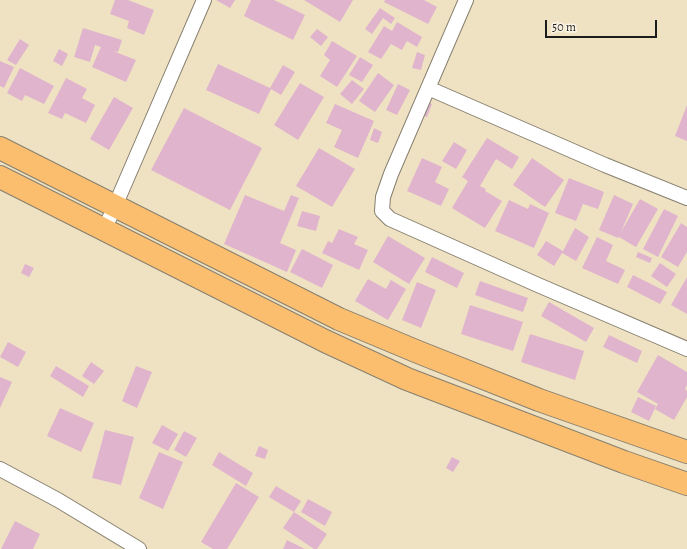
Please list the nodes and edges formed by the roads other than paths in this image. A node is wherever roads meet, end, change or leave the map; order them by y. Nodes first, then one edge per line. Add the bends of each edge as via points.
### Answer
1 (204, 0) edge
2 (466, 0) edge
3 (428, 88) junction
4 (0, 148) edge
5 (0, 177) edge
6 (687, 198) edge
7 (115, 206) junction
8 (104, 230) junction
9 (687, 349) edge
10 (687, 452) edge
11 (2, 475) edge
12 (687, 484) edge
13 (139, 549) edge

1 - 7 street
2 - 3 street
3 - 6 street
3 - 9 street via 391,174 383,197 382,211 390,219
4 - 7 main road
5 - 8 main road
7 - 8 street
7 - 10 main road via 339,319 539,400
8 - 12 main road via 325,341 407,378
11 - 13 street via 58,500

